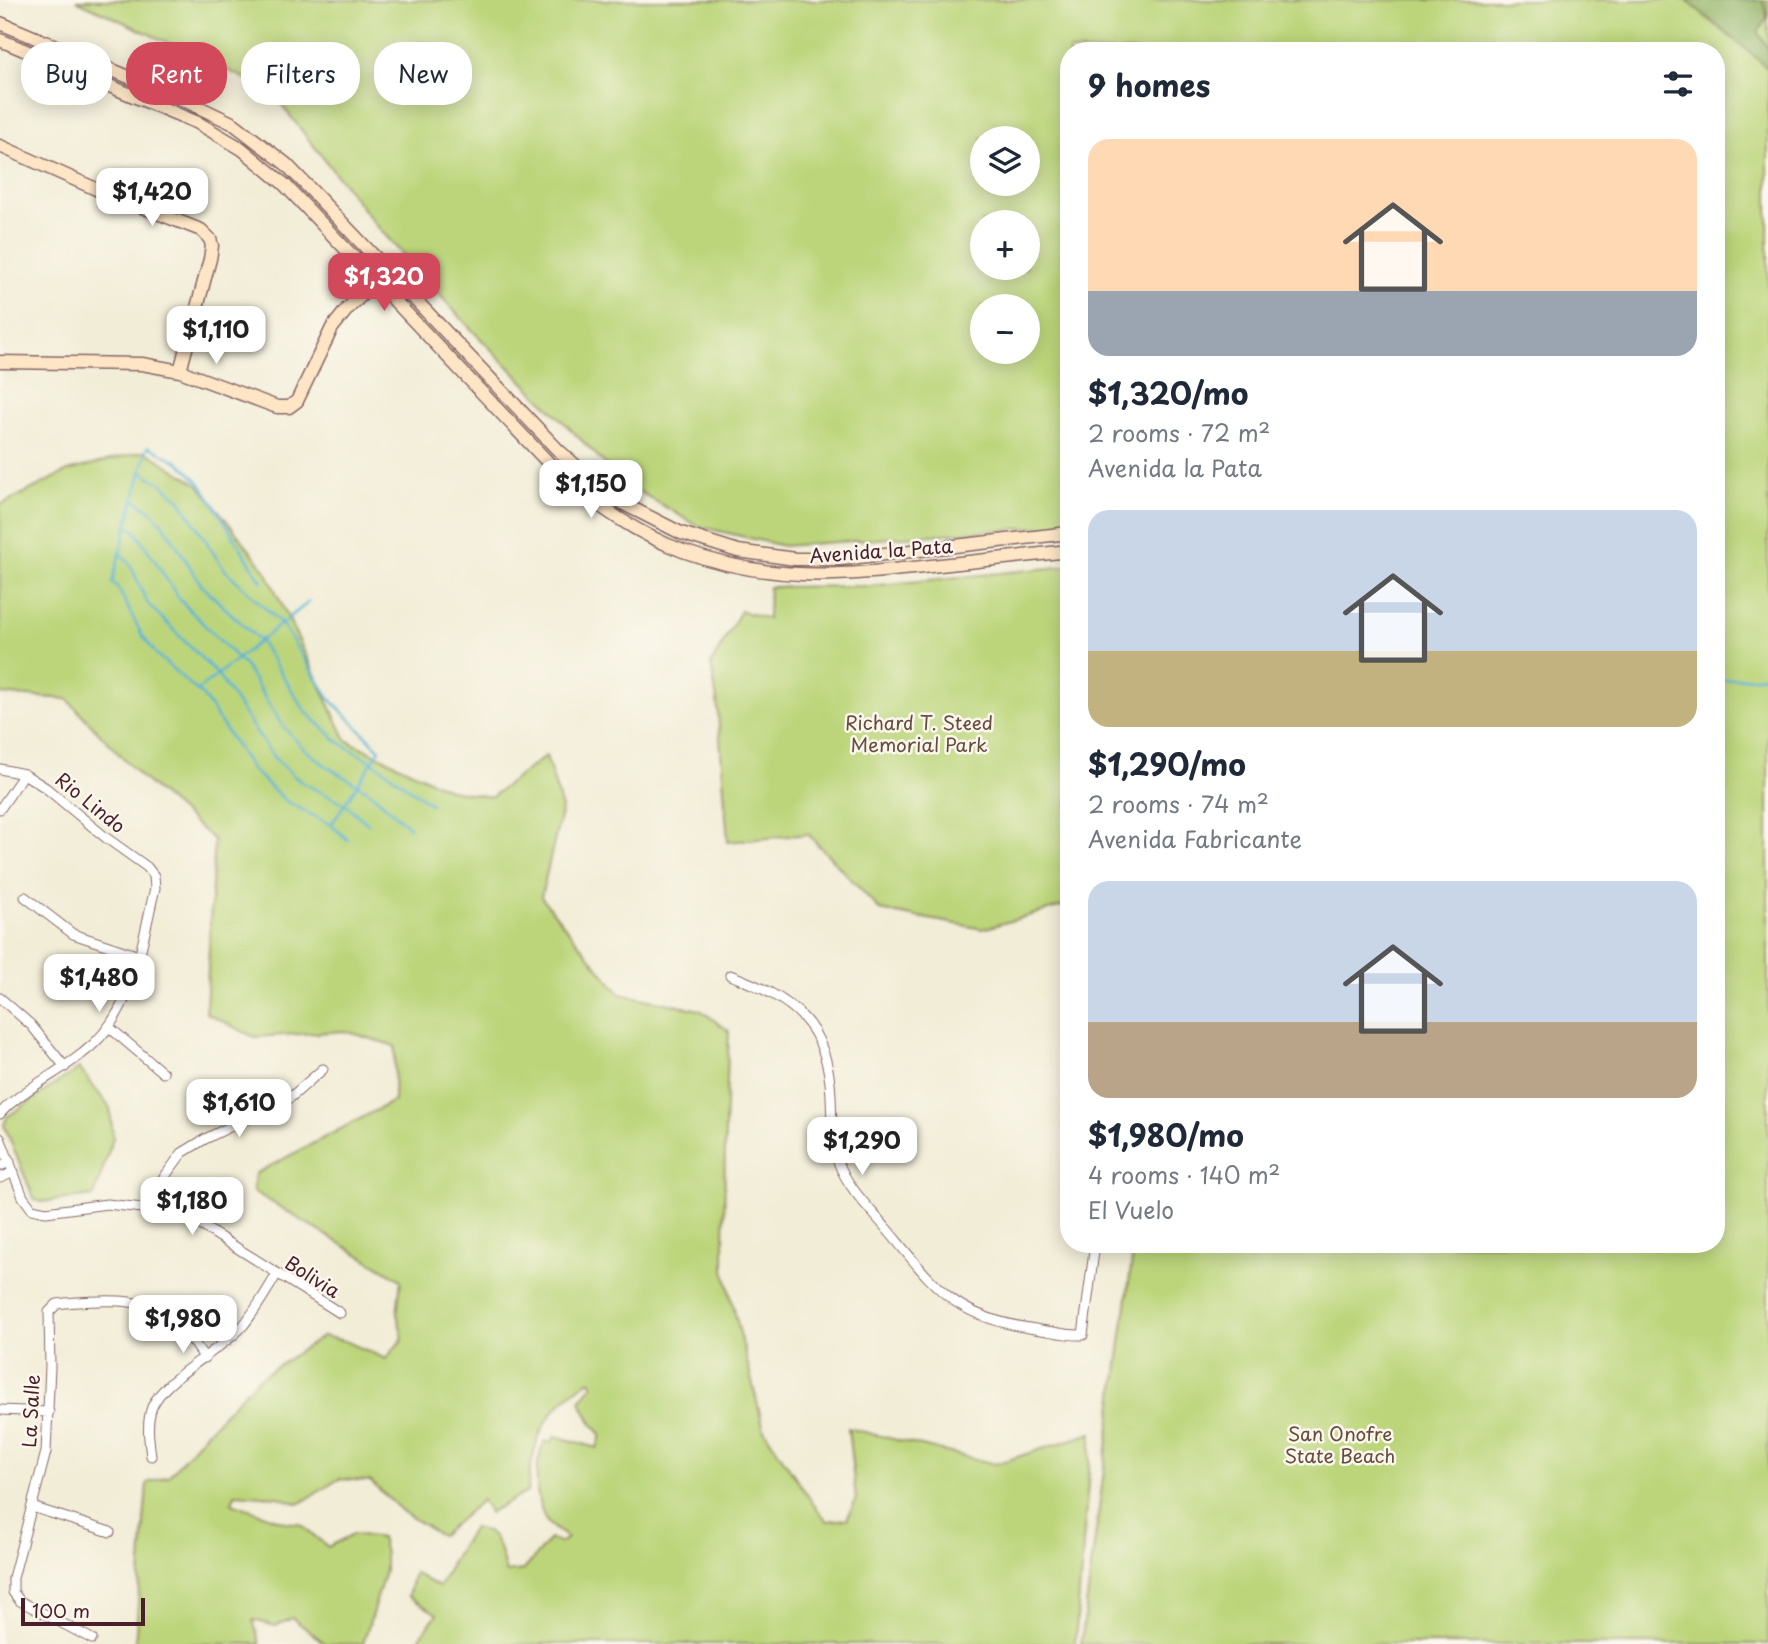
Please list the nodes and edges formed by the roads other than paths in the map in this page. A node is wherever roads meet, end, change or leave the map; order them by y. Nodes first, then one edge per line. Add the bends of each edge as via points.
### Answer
1 (0, 23) edge
2 (0, 40) edge
3 (0, 146) edge
4 (388, 271) junction
5 (376, 282) junction
6 (0, 362) edge
7 (180, 371) junction
8 (1060, 534) edge
9 (1060, 552) edge
10 (0, 769) edge
11 (24, 774) junction
12 (0, 809) edge
13 (25, 897) dead end
14 (139, 956) junction
15 (730, 975) dead end
16 (0, 998) edge
17 (108, 1027) junction
18 (65, 1067) junction
19 (323, 1069) dead end
20 (163, 1073) dead end
21 (0, 1114) edge
22 (0, 1138) edge
23 (10, 1162) junction
24 (0, 1167) edge
25 (14, 1172) junction
26 (0, 1178) edge
27 (151, 1209) junction
28 (1094, 1253) edge
29 (277, 1274) junction
30 (340, 1314) dead end
31 (205, 1358) junction
32 (0, 1409) edge
33 (49, 1412) junction
34 (151, 1456) dead end
35 (32, 1507) junction
36 (110, 1532) dead end
37 (92, 1639) dead end

1 - 4 main road, Avenida la Pata via 234,124 286,164
2 - 5 main road, Avenida la Pata via 198,123 242,149 284,184
3 - 7 main road via 208,235 212,253
4 - 5 main road
4 - 8 main road, Avenida la Pata via 565,457 624,504 681,533 738,551 795,559 841,559
5 - 7 main road via 332,328 297,401 289,407 277,407
5 - 9 main road, Avenida la Pata via 560,475 632,527 682,551 768,573 844,576
6 - 7 main road via 116,362
10 - 11 street, Rio Lindo
11 - 12 street
11 - 14 street, Rio Lindo via 154,876
13 - 14 street via 72,934
14 - 17 street via 130,989
15 - 28 street via 768,990 797,1012 821,1040 829,1066 831,1128 839,1164 850,1186 935,1286 954,1301 975,1315 1003,1324 1083,1335
16 - 18 street via 31,1025
17 - 18 street
17 - 20 street
18 - 21 street
19 - 27 street via 290,1097 183,1153 160,1183
22 - 23 street
23 - 24 street
23 - 25 street
25 - 26 street
25 - 27 street, Bolivia via 32,1209 46,1212 107,1204
27 - 29 street, Bolivia via 196,1222
29 - 30 street, Bolivia
29 - 31 street via 253,1314
31 - 33 street, La Salle via 180,1326 154,1308 133,1301 57,1304 49,1312
31 - 34 street via 173,1380 152,1407
32 - 33 street
33 - 35 street, La Salle via 46,1452
35 - 36 street
35 - 37 street, La Salle via 13,1592 20,1601

